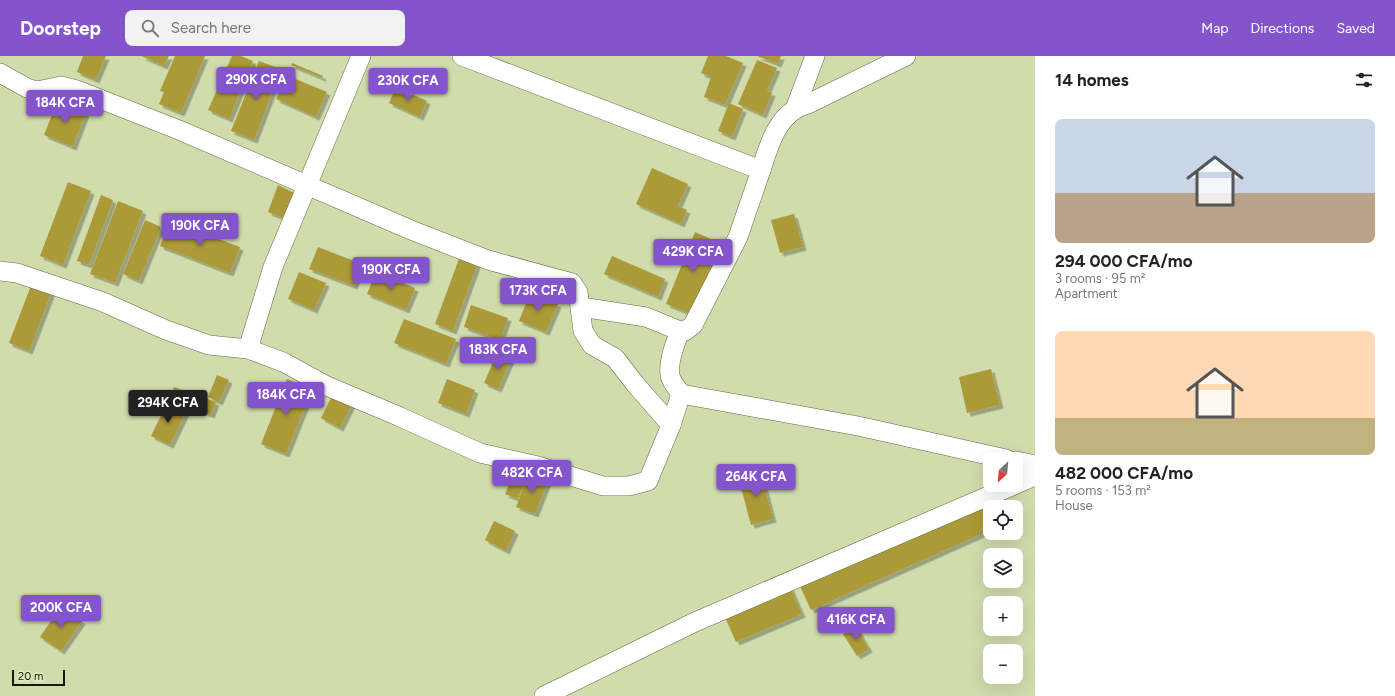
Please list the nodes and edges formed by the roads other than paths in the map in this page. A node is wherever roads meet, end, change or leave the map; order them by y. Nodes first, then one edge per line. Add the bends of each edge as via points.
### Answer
1 (361, 56) edge
2 (462, 56) edge
3 (815, 56) edge
4 (906, 56) edge
5 (0, 73) edge
6 (795, 109) junction
7 (761, 170) junction
8 (307, 185) junction
9 (0, 271) edge
10 (581, 307) junction
11 (680, 331) junction
12 (248, 349) junction
13 (682, 394) junction
14 (671, 425) junction
15 (983, 454) edge
16 (1023, 463) edge
17 (1035, 466) edge
18 (1035, 476) edge
19 (1023, 481) edge
20 (999, 492) edge
21 (544, 696) edge

1 - 8 street
2 - 7 street
3 - 6 street
4 - 6 street
5 - 8 street via 38,91 61,86 77,90
6 - 7 street via 775,133
7 - 11 street via 738,237 724,266 693,325 685,331
8 - 10 street via 488,260 572,283 578,292
8 - 12 street via 273,267
9 - 12 street via 17,273 103,302 166,330 209,345
10 - 11 street via 646,317
10 - 14 street via 583,330 592,345 615,358
11 - 13 street via 673,350 670,376 674,386
12 - 14 street via 283,362 327,386 480,453 538,466 603,486 628,486 648,481
13 - 14 street
13 - 15 street via 858,426
16 - 17 street
18 - 19 street
20 - 21 street via 695,622

